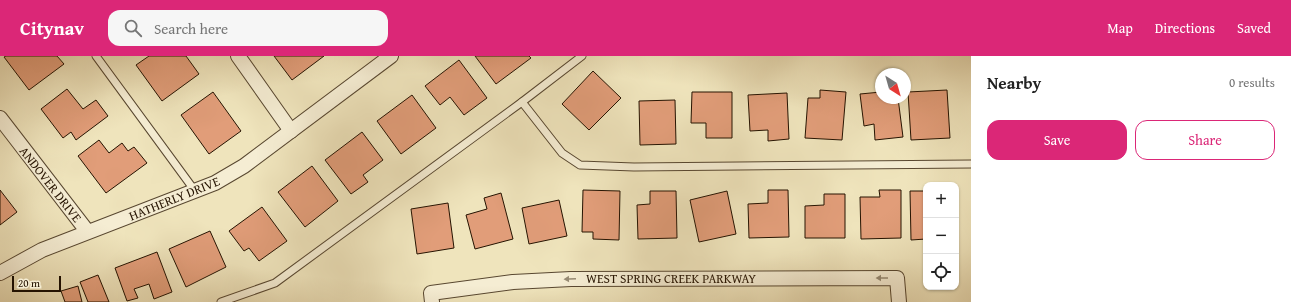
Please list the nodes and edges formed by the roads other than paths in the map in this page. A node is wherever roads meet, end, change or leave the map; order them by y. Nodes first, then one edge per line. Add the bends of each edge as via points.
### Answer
1 (96, 56) edge
2 (238, 56) edge
3 (391, 56) edge
4 (582, 56) edge
5 (522, 102) junction
6 (0, 118) edge
7 (291, 131) junction
8 (971, 164) edge
9 (195, 191) junction
10 (87, 231) junction
11 (0, 273) edge
12 (221, 302) edge
13 (432, 302) edge
14 (899, 302) edge

1 - 9 lane
2 - 7 street
3 - 7 street, HATHERLY DRIVE
4 - 5 lane
5 - 8 lane via 562,153 580,165 634,167
5 - 12 lane via 275,283
6 - 10 street, ANDOVER DRIVE
7 - 9 street, HATHERLY DRIVE via 244,166 216,183
9 - 10 street, HATHERLY DRIVE
10 - 11 street, HATHERLY DRIVE via 42,250
14 -> 13 street, WEST SPRING CREEK PARKWAY via 897,278 571,279 513,282 431,293

